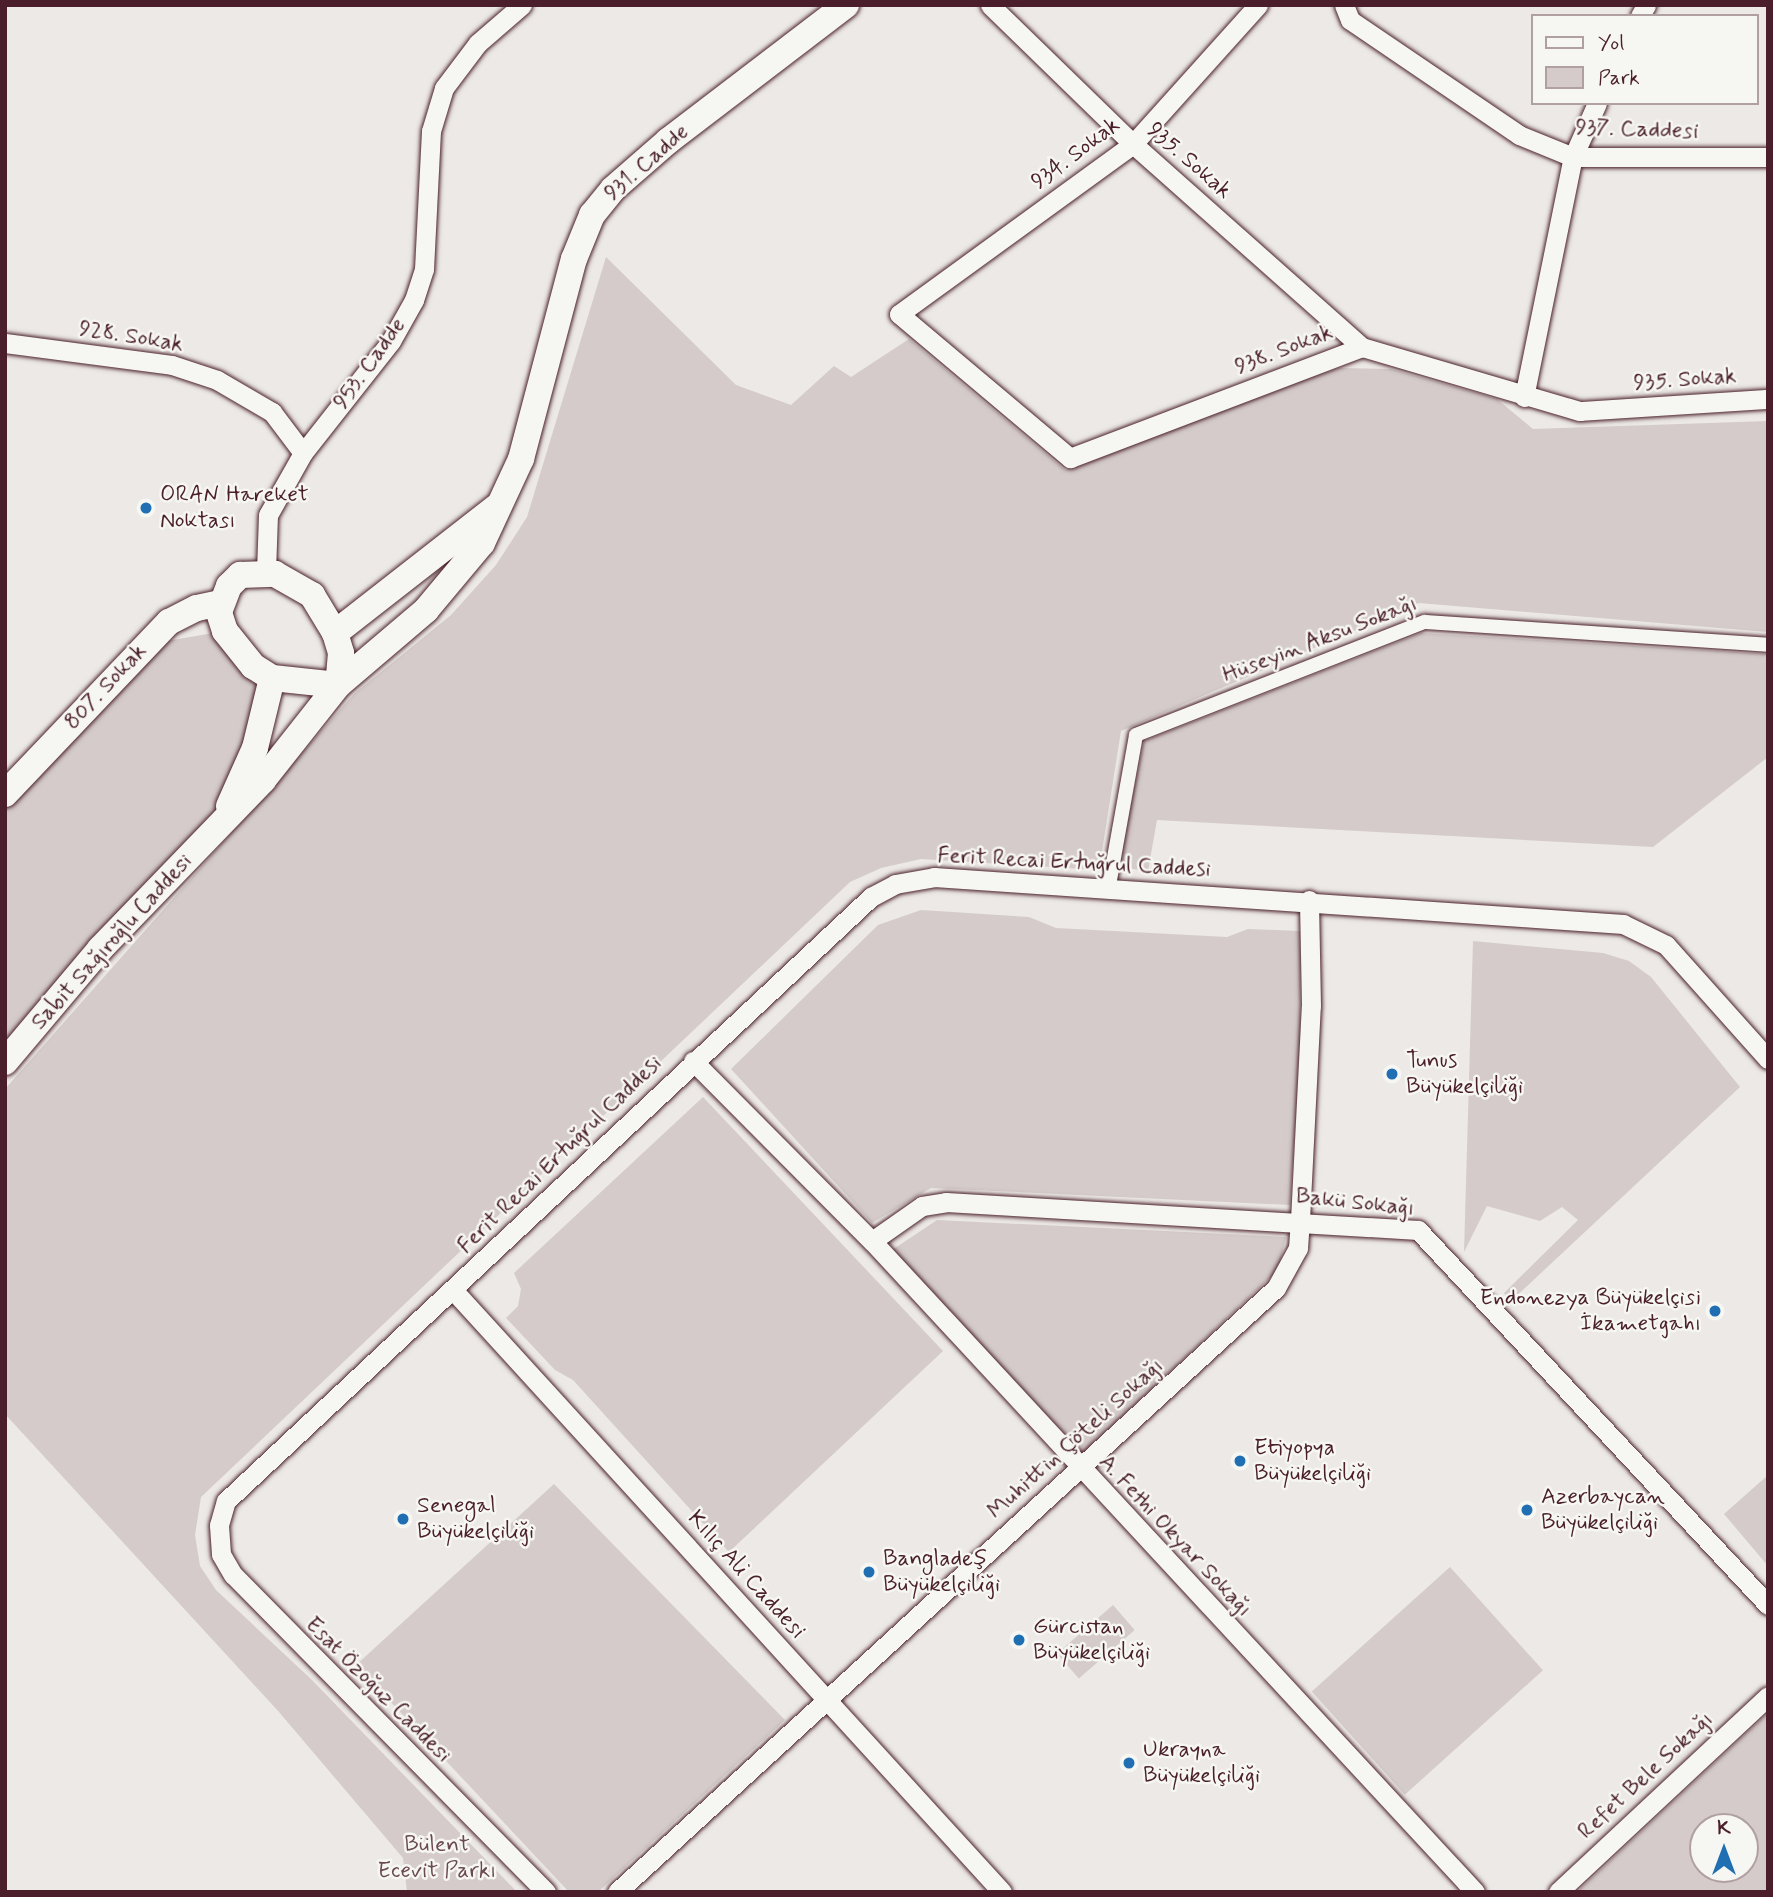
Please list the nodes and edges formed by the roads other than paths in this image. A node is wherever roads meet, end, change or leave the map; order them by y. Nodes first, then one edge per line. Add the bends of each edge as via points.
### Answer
1 (499, 5) edge
2 (522, 5) edge
3 (846, 5) edge
4 (990, 5) edge
5 (1258, 5) edge
6 (1344, 5) edge
7 (478, 43) junction
8 (1596, 105) edge
9 (1133, 145) junction
10 (1573, 157) junction
11 (1768, 157) edge
12 (899, 314) joint
13 (5, 343) edge
14 (1363, 347) junction
15 (1524, 397) junction
16 (1768, 399) edge
17 (303, 453) junction
18 (500, 503) junction
19 (265, 572) junction
20 (222, 603) junction
21 (335, 633) junction
22 (1768, 645) edge
23 (272, 678) junction
24 (338, 685) junction
25 (5, 794) edge
26 (221, 823) junction
27 (1108, 891) junction
28 (1309, 900) junction
29 (1768, 1059) edge
30 (693, 1061) junction
31 (5, 1062) edge
32 (1300, 1220) junction
33 (872, 1241) junction
34 (454, 1291) junction
35 (1079, 1468) junction
36 (226, 1501) joint
37 (1768, 1605) edge
38 (1768, 1696) edge
39 (826, 1698) junction
40 (546, 1892) edge
41 (617, 1892) edge
42 (1002, 1892) edge
43 (1475, 1892) edge
44 (1558, 1892) edge

1 - 7 street
2 - 7 street, 953. Cadde
3 - 18 main road, 931. Cadde via 668,141 613,189 592,215 564,295 521,459
4 - 9 street, 935. Sokak
5 - 9 street, 934. Sokak
6 - 10 street, 937. Caddesi via 1350,20 1519,135
7 - 17 street, 953. Cadde via 444,88 431,131 424,268 414,300 391,341
8 - 10 street
9 - 12 street, 934. Sokak
9 - 14 street, 935. Sokak
10 - 11 street, 937. Caddesi
10 - 15 street
12 - 14 street, 938. Sokak via 1070,458
13 - 17 street, 928. Sokak via 172,365 217,380 272,412
14 - 15 street, 938. Sokak
15 - 16 street, 935. Sokak via 1580,411
17 - 19 street, 953. Cadde via 268,515
18 - 21 main road, 931. Cadde
18 - 24 main road, 931. Cadde via 482,543 426,610
19 - 20 main road via 240,575
19 - 21 main road via 293,581 312,595
20 - 23 main road via 225,631 253,666
20 - 25 main road, 807. Sokak via 197,608 169,622
21 - 24 main road via 341,653
22 - 27 street, Hüseyin Aksu Sokağı via 1425,622 1136,735
23 - 24 main road
23 - 26 main road, Sabit Sağıroğlu Caddesi via 255,748
24 - 26 main road, Sabit Sağıroğlu Caddesi
26 - 31 main road, Sabit Sağıroğlu Caddesi via 100,949
27 - 28 street, Ferit Recai Ertuğrul Caddesi
27 - 30 street, Ferit Recai Ertuğrul Caddesi via 934,877 895,884 871,897
28 - 29 street, Ferit Recai Ertuğrul Caddesi via 1623,924 1666,945
28 - 32 street, Muhittin Çöteli Sokağı via 1311,1006
30 - 33 street, A. Fethi Okyar Sokağı
30 - 34 street, Ferit Recai Ertuğrul Caddesi
32 - 33 street, Bakü Sokağı via 946,1202 922,1206
32 - 35 street, Muhittin Çöteli Sokağı via 1298,1248 1276,1288
32 - 37 street, Bakü Sokağı via 1418,1230
33 - 35 street, A. Fethi Okyar Sokağı
34 - 36 street, Ferit Recai Ertuğrul Caddesi
34 - 39 street, Kılıç Ali Caddesi
35 - 39 street, Muhittin Çöteli Sokağı
35 - 43 street, A. Fethi Okyar Sokağı
36 - 40 street, Esat Özoğuz Caddesi via 219,1525 221,1554 233,1575
38 - 44 street, Refet Bele Sokağı
39 - 41 street, Muhittin Çöteli Sokağı
39 - 42 street, Kılıç Ali Caddesi

